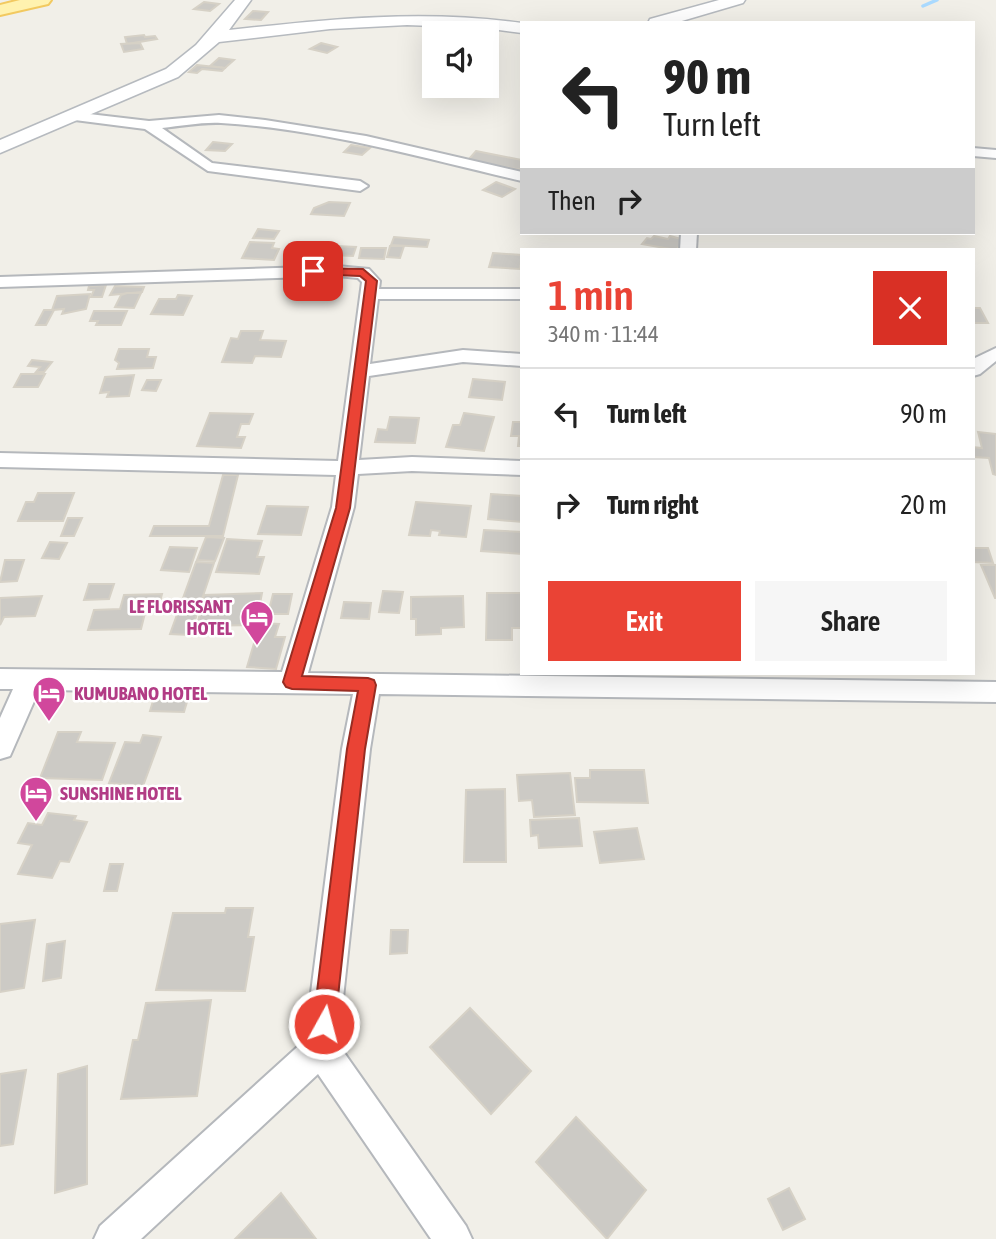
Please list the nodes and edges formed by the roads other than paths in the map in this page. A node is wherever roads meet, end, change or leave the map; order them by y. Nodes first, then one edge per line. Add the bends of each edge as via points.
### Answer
1 (42, 0) edge
2 (243, 0) edge
3 (737, 0) edge
4 (0, 10) edge
5 (663, 21) edge
6 (520, 28) edge
7 (216, 37) junction
8 (72, 116) junction
9 (149, 125) junction
10 (0, 146) edge
11 (975, 152) edge
12 (996, 153) edge
13 (520, 177) edge
14 (360, 186) dead end
15 (0, 282) edge
16 (369, 294) junction
17 (520, 294) edge
18 (520, 360) edge
19 (358, 372) junction
20 (0, 460) edge
21 (348, 468) junction
22 (520, 468) edge
23 (0, 679) edge
24 (30, 681) junction
25 (292, 682) junction
26 (368, 685) junction
27 (996, 692) edge
28 (0, 748) edge
29 (321, 1048) junction
30 (113, 1239) edge
31 (453, 1239) edge

1 - 4 main road
2 - 7 street
3 - 5 street
6 - 7 street via 468,21 391,21
7 - 8 street via 172,73
8 - 9 street
8 - 10 street
9 - 13 street via 219,119 265,124 366,140
9 - 14 street via 208,167
11 - 12 street
15 - 16 street via 337,271 363,272 371,281
16 - 17 street
16 - 19 street
18 - 19 street via 463,356
19 - 21 street
20 - 21 street
21 - 22 street via 412,464
21 - 25 street via 343,508
23 - 24 street
24 - 25 street
24 - 28 street
25 - 26 street
26 - 27 street
26 - 29 street via 356,749
29 - 30 street
29 - 31 street

